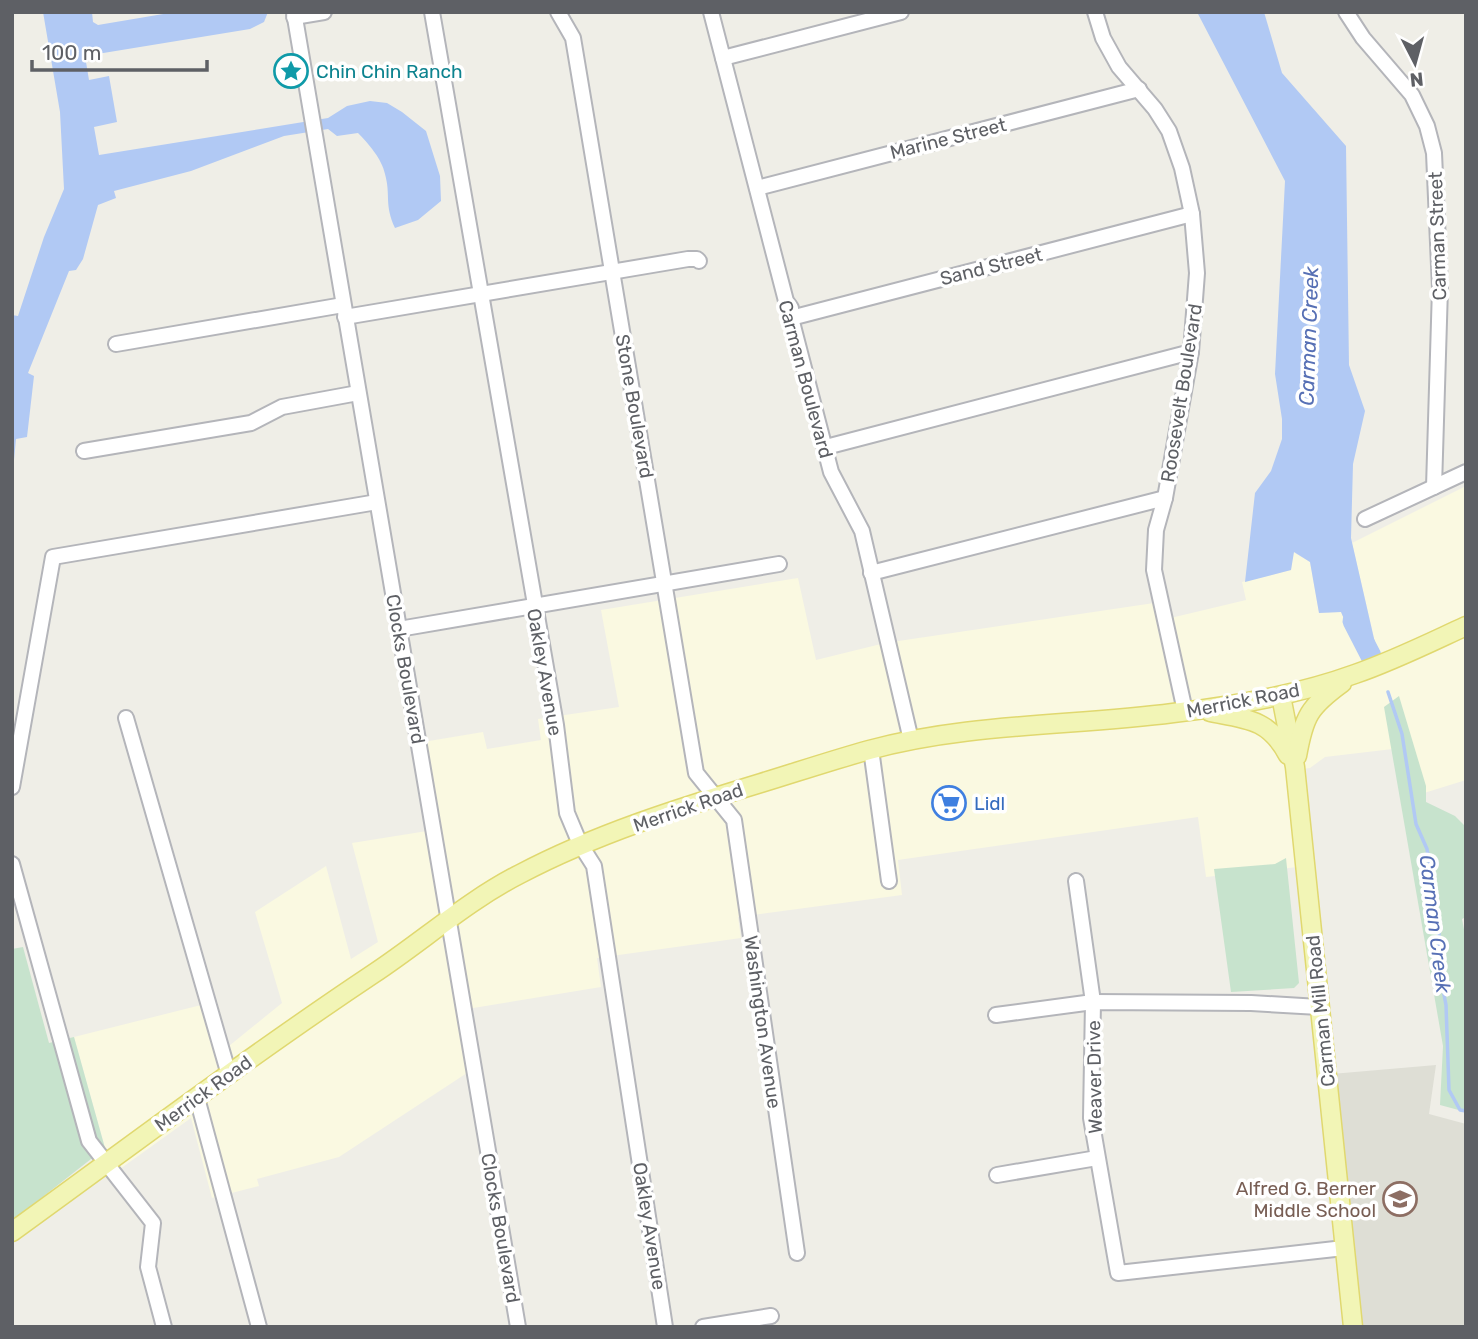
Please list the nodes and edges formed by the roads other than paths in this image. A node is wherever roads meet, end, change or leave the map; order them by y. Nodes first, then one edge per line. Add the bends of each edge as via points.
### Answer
1 (324, 12) edge
2 (432, 12) edge
3 (558, 12) edge
4 (711, 12) edge
5 (901, 12) edge
6 (1095, 12) edge
7 (1346, 12) edge
8 (294, 15) edge
9 (723, 58) junction
10 (1139, 89) junction
11 (757, 188) junction
12 (1192, 214) junction
13 (699, 261) dead end
14 (612, 273) junction
15 (480, 295) junction
16 (344, 311) junction
17 (790, 318) junction
18 (117, 344) dead end
19 (1191, 352) junction
20 (359, 393) junction
21 (825, 447) junction
22 (84, 451) dead end
23 (1466, 472) edge
24 (1434, 487) junction
25 (1165, 498) junction
26 (377, 502) junction
27 (1366, 519) dead end
28 (779, 564) dead end
29 (871, 573) junction
30 (666, 585) junction
31 (534, 607) junction
32 (1466, 626) edge
33 (399, 629) junction
34 (1355, 674) junction
35 (1281, 696) junction
36 (1193, 710) junction
37 (126, 718) dead end
38 (911, 740) junction
39 (871, 749) junction
40 (1295, 767) junction
41 (12, 787) edge
42 (715, 797) junction
43 (580, 844) junction
44 (12, 863) edge
45 (888, 881) dead end
46 (1076, 881) dead end
47 (448, 918) junction
48 (1093, 1002) junction
49 (1319, 1007) junction
50 (996, 1015) dead end
51 (229, 1075) junction
52 (197, 1098) junction
53 (1097, 1158) junction
54 (107, 1163) junction
55 (997, 1175) dead end
56 (12, 1232) edge
57 (1344, 1248) junction
58 (797, 1253) dead end
59 (771, 1316) dead end
60 (164, 1327) edge
61 (259, 1327) edge
62 (517, 1327) edge
63 (665, 1327) edge
64 (703, 1327) edge
65 (1353, 1327) edge

1 - 8 street
2 - 15 street, Oakley Avenue
3 - 14 street, Stone Boulevard via 573,38
4 - 9 street, Carman Boulevard
5 - 9 street
6 - 10 street, Roosevelt Boulevard via 1103,38
7 - 24 street, Carman Street via 1412,95 1434,153 1440,288
8 - 16 street, Clocks Boulevard
9 - 11 street, Carman Boulevard
10 - 11 street, Marine Street
10 - 12 street, Roosevelt Boulevard via 1172,140
11 - 17 street, Carman Boulevard
12 - 17 street, Sand Street
12 - 19 street, Roosevelt Boulevard via 1196,273
13 - 14 street
14 - 15 street
14 - 30 street, Stone Boulevard
15 - 16 street
15 - 31 street, Oakley Avenue
16 - 18 street
16 - 20 street, Clocks Boulevard
17 - 21 street, Carman Boulevard
19 - 21 street
19 - 25 street, Roosevelt Boulevard
20 - 22 street via 282,407 251,423
20 - 26 street, Clocks Boulevard
21 - 29 street, Carman Boulevard via 831,472 862,531
23 - 24 street
24 - 27 street
25 - 29 street
25 - 36 street, Roosevelt Boulevard via 1156,530 1154,570
26 - 33 street, Clocks Boulevard
26 - 41 street via 53,557
28 - 30 street
29 - 38 street, Carman Boulevard
30 - 31 street
30 - 42 street, Stone Boulevard via 696,773
31 - 33 street
31 - 43 street, Oakley Avenue via 567,813
32 - 34 main road, Merrick Road
33 - 47 street, Clocks Boulevard
34 - 35 main road, Merrick Road
34 - 40 main road via 1311,710 1302,727
35 - 36 main road, Merrick Road
35 - 40 main road, Carman Mill Road
36 - 38 main road, Merrick Road
36 - 40 main road via 1247,719 1269,728
37 - 51 street
38 - 39 main road, Merrick Road
39 - 42 main road, Merrick Road
39 - 45 street
40 - 49 main road, Carman Mill Road
42 - 43 main road, Merrick Road
42 - 58 street, Washington Avenue via 734,820
43 - 47 main road, Merrick Road
43 - 63 street, Oakley Avenue via 594,866
44 - 54 street via 89,1141
46 - 48 street, Weaver Drive
47 - 51 main road, Merrick Road
47 - 62 street, Clocks Boulevard
48 - 49 street
48 - 50 street
48 - 53 street, Weaver Drive via 1091,1118
49 - 57 main road, Carman Mill Road
51 - 52 main road, Merrick Road
52 - 54 main road, Merrick Road
52 - 61 street
53 - 55 street
53 - 57 street, Weaver Drive via 1118,1273
54 - 56 main road, Merrick Road
54 - 60 street via 153,1223 148,1267
57 - 65 main road, Carman Mill Road
59 - 64 street

